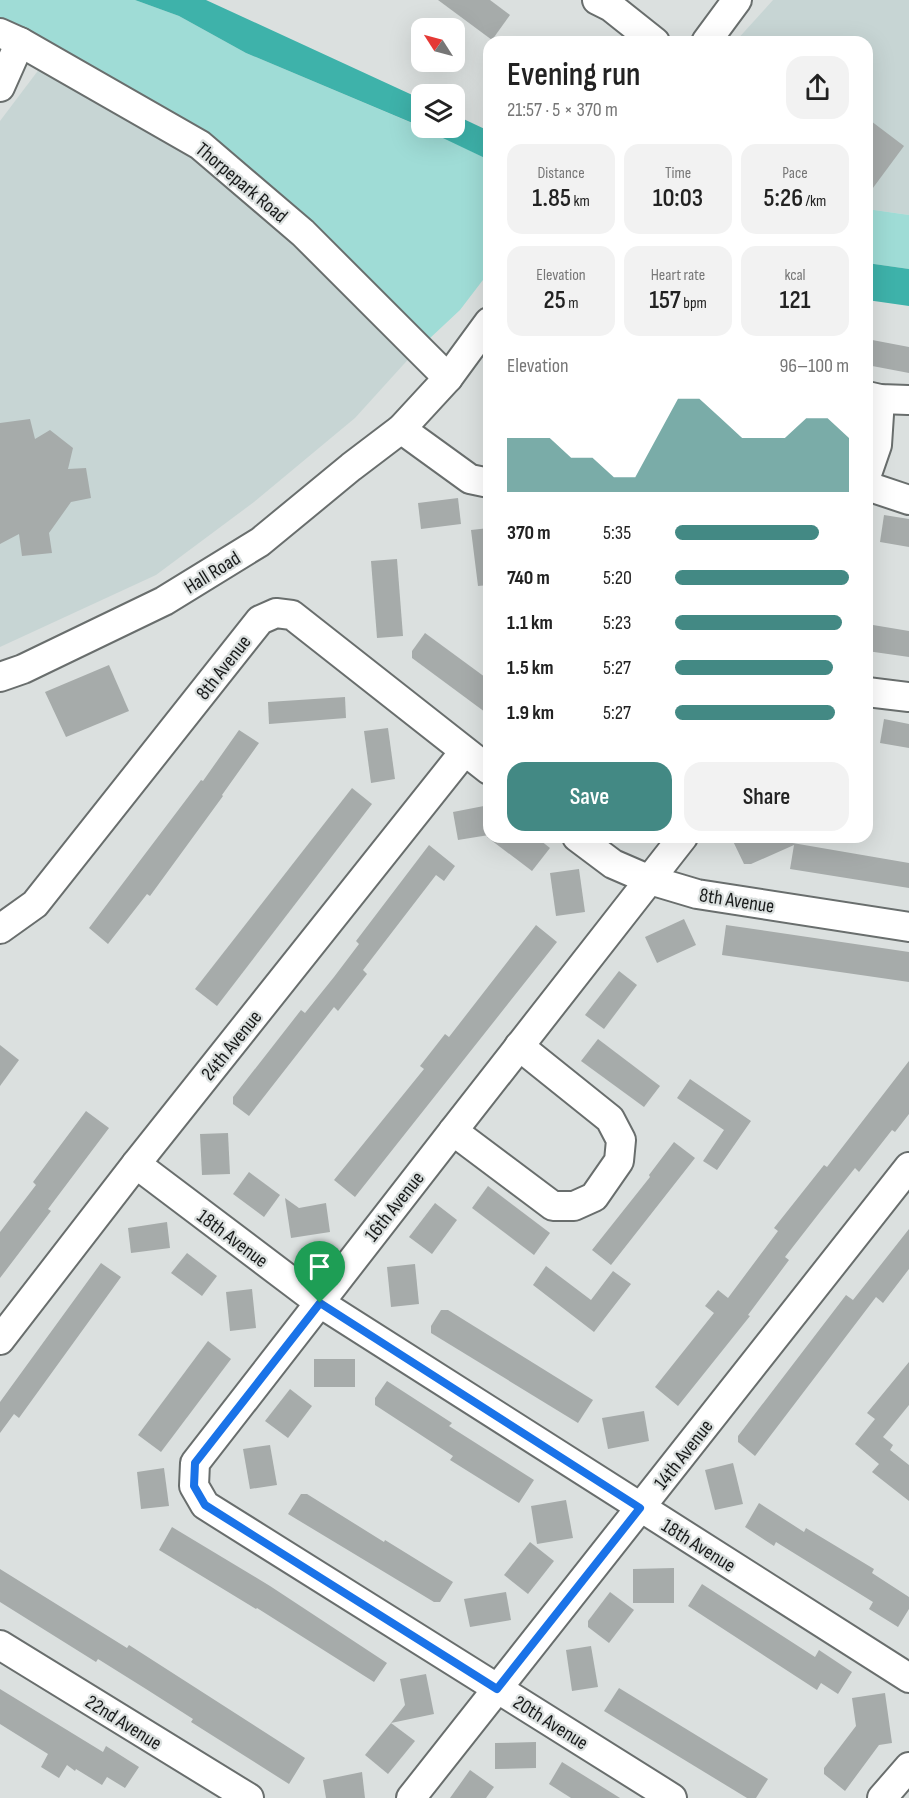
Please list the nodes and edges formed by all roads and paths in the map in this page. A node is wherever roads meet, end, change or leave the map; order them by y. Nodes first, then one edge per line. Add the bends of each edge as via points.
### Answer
1 (597, 0) edge
2 (737, 0) edge
3 (647, 36) edge
4 (710, 36) edge
5 (10, 38) edge
6 (0, 87) edge
7 (483, 338) edge
8 (448, 378) junction
9 (885, 398) edge
10 (401, 429) junction
11 (873, 457) edge
12 (483, 482) edge
13 (873, 488) edge
14 (909, 500) edge
15 (0, 677) edge
16 (873, 693) edge
17 (909, 697) edge
18 (464, 752) junction
19 (483, 766) edge
20 (585, 843) edge
21 (678, 843) edge
22 (650, 880) junction
23 (909, 927) edge
24 (0, 929) edge
25 (519, 1046) junction
26 (453, 1131) junction
27 (136, 1164) junction
28 (909, 1167) edge
29 (320, 1303) junction
30 (0, 1340) edge
31 (194, 1486) joint
32 (640, 1508) junction
33 (0, 1645) edge
34 (909, 1678) edge
35 (497, 1689) junction
36 (909, 1767) edge
37 (249, 1798) edge
38 (411, 1798) edge
39 (672, 1798) edge
40 (882, 1798) edge

1 - 3 street
2 - 4 street
5 - 6 street
5 - 8 street, Thorpepark Road via 200,145 303,233
7 - 8 street, Hall Road
8 - 10 street, Hall Road
9 - 11 street
10 - 12 street via 470,479
10 - 15 street, Hall Road via 260,542 174,595
13 - 14 street
16 - 17 street
18 - 19 street, 8th Avenue
18 - 24 street, 8th Avenue via 292,615 276,613 260,620 35,904
18 - 27 street, 24th Avenue
20 - 22 street, 8th Avenue via 613,864
21 - 22 street, 16th Avenue
22 - 23 street, 8th Avenue via 697,894
22 - 25 street, 16th Avenue
25 - 26 street, 16th Avenue
25 - 26 street via 610,1119 621,1140 619,1161 594,1197 574,1206 553,1206
26 - 29 street, 16th Avenue
27 - 29 street, 18th Avenue
27 - 30 street, 24th Avenue
28 - 32 street, 14th Avenue
29 - 31 street, 16th Avenue via 195,1463
29 - 32 street, 18th Avenue
31 - 35 street, 20th Avenue via 205,1505
32 - 34 street, 18th Avenue
32 - 35 street, 14th Avenue
33 - 37 street, 22nd Avenue
35 - 38 street, 14th Avenue
35 - 39 street, 20th Avenue
36 - 40 street

